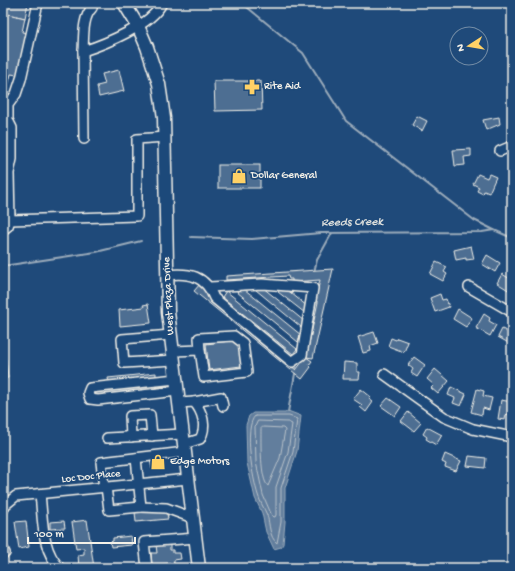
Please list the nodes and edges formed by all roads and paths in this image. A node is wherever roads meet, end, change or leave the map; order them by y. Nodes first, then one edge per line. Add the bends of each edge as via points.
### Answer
1 (38, 3) edge
2 (88, 3) edge
3 (124, 3) edge
4 (162, 3) edge
5 (138, 26) junction
6 (83, 51) junction
7 (165, 137) junction
8 (84, 139) dead end
9 (512, 146) edge
10 (500, 151) dead end
11 (10, 220) junction
12 (3, 230) edge
13 (167, 275) junction
14 (210, 286) junction
15 (469, 287) dead end
16 (512, 312) edge
17 (171, 335) junction
18 (200, 350) junction
19 (173, 356) junction
20 (384, 374) dead end
21 (177, 391) junction
22 (194, 402) junction
23 (223, 406) dead end
24 (152, 436) junction
25 (131, 437) junction
26 (512, 437) edge
27 (107, 438) dead end
28 (184, 443) junction
29 (136, 458) junction
30 (188, 479) junction
31 (138, 484) junction
32 (105, 487) junction
33 (40, 494) junction
34 (141, 507) junction
35 (3, 510) edge
36 (193, 518) junction
37 (196, 538) junction
38 (60, 568) edge
39 (147, 568) edge
40 (199, 568) edge

1 - 11 street via 21,79 16,94 8,105 8,120 12,128 12,159 9,172
2 - 6 street via 92,8 89,10 84,28
3 - 5 main road, West Plaza Drive
4 - 5 street via 154,15
5 - 6 street
5 - 7 main road, West Plaza Drive via 159,84
6 - 8 street
7 - 11 street via 137,139 137,216
7 - 13 main road, West Plaza Drive
9 - 10 street
11 - 12 street
13 - 14 street via 184,273
13 - 17 main road, West Plaza Drive
14 - 14 street via 214,298 292,362 302,356 314,288 262,284
15 - 16 street
17 - 19 main road, West Plaza Drive
17 - 19 street via 122,339 124,363
18 - 18 street via 199,338 234,336 243,343 247,372 204,377
18 - 19 street
19 - 21 main road, West Plaza Drive
20 - 26 street via 444,417 473,428
21 - 21 street via 90,388 88,393 90,400 98,400
21 - 22 street
21 - 28 main road, West Plaza Drive
22 - 23 street via 221,397
22 - 28 street via 201,410 204,432 200,439
24 - 25 street
24 - 25 street via 150,415 130,416
24 - 28 street
25 - 27 street
28 - 29 street
28 - 30 main road, West Plaza Drive
29 - 31 street
29 - 32 street via 101,462
30 - 31 street, Loc Doc Place
30 - 36 main road, West Plaza Drive
31 - 32 street, Loc Doc Place
31 - 34 street
32 - 33 street, Loc Doc Place
32 - 34 street via 109,510
33 - 35 street, Loc Doc Place via 16,496
33 - 38 street via 50,557
34 - 36 street via 166,508
36 - 37 main road, West Plaza Drive
37 - 39 street via 144,542
37 - 40 main road, West Plaza Drive

